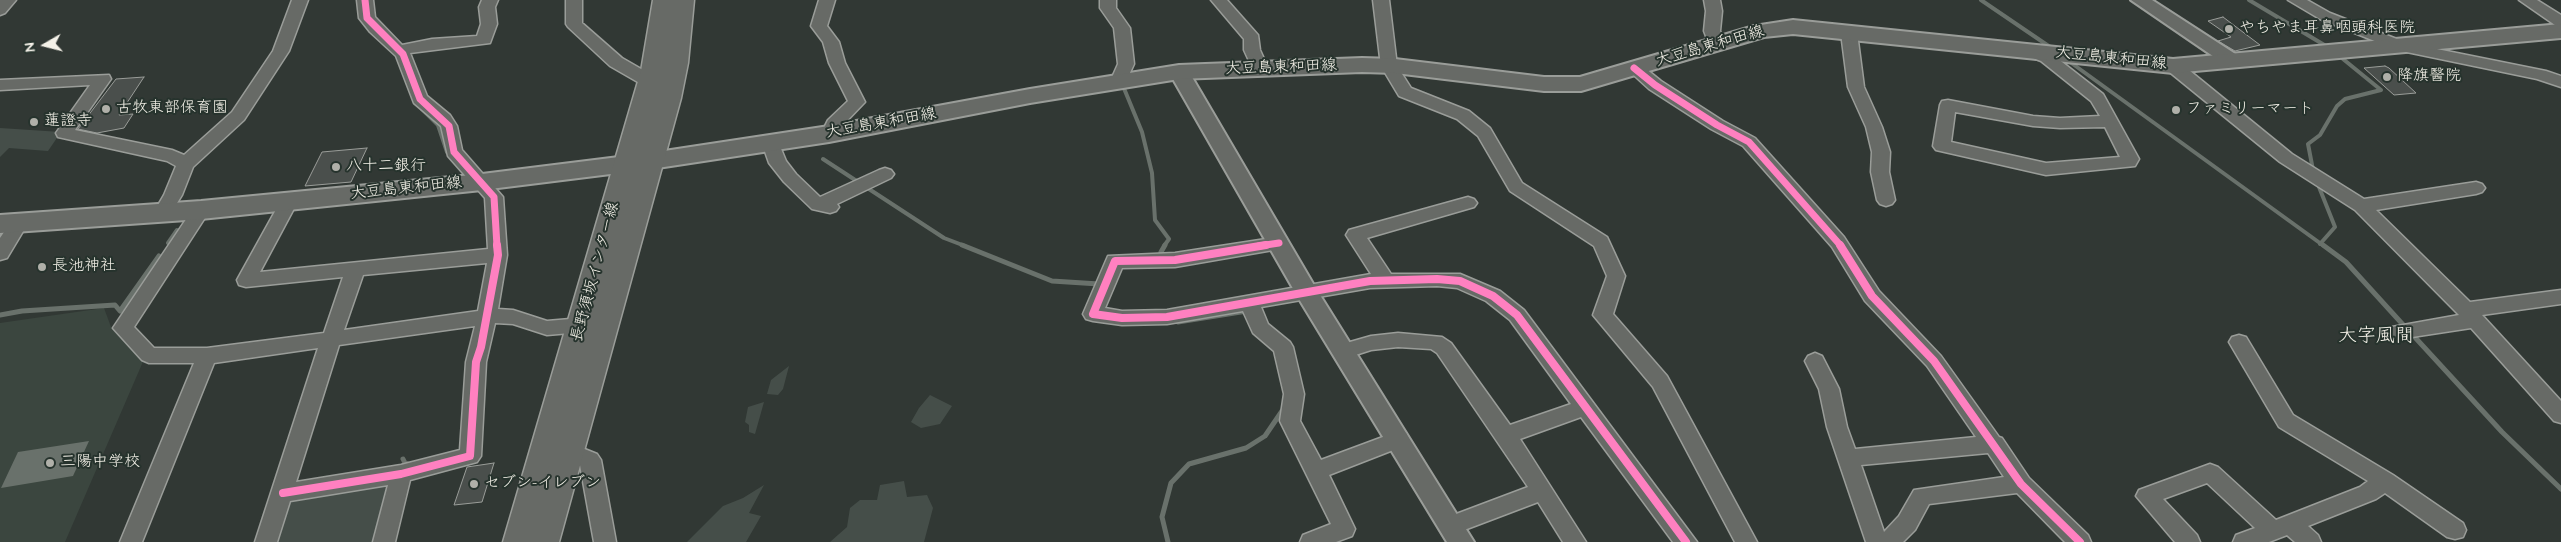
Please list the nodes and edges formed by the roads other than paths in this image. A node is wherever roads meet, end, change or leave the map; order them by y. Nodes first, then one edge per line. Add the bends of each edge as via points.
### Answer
1 (8, 0) edge
2 (300, 0) edge
3 (365, 0) edge
4 (490, 0) edge
5 (574, 0) edge
6 (664, 0) edge
7 (683, 0) edge
8 (827, 0) edge
9 (1108, 0) edge
10 (1219, 0) edge
11 (1380, 0) edge
12 (1712, 0) edge
13 (2140, 0) edge
14 (2296, 0) edge
15 (2527, 0) edge
16 (0, 10) edge
17 (2561, 22) edge
18 (2561, 31) edge
19 (1849, 33) junction
20 (1717, 44) junction
21 (2403, 47) junction
22 (400, 50) junction
23 (2028, 51) junction
24 (2232, 61) junction
25 (1389, 66) junction
26 (2173, 66) junction
27 (1634, 68) junction
28 (1261, 70) junction
29 (1179, 72) junction
30 (650, 81) junction
31 (1118, 82) junction
32 (2561, 82) edge
33 (0, 85) edge
34 (2111, 121) junction
35 (829, 134) junction
36 (771, 143) junction
37 (638, 162) junction
38 (186, 164) junction
39 (885, 174) dead end
40 (482, 182) junction
41 (2476, 188) dead end
42 (1886, 200) dead end
43 (289, 201) junction
44 (1468, 203) dead end
45 (2361, 206) junction
46 (202, 210) junction
47 (163, 212) junction
48 (9, 224) edge
49 (1279, 243) junction
50 (0, 253) edge
51 (498, 255) junction
52 (355, 270) junction
53 (1385, 280) junction
54 (1307, 293) junction
55 (2561, 297) edge
56 (1250, 303) junction
57 (2470, 315) junction
58 (486, 318) junction
59 (582, 325) junction
60 (2404, 332) dead end
61 (333, 340) junction
62 (2239, 342) dead end
63 (1343, 351) junction
64 (208, 356) junction
65 (1814, 361) dead end
66 (1585, 407) junction
67 (2558, 410) edge
68 (1506, 435) junction
69 (1398, 439) junction
70 (1995, 444) junction
71 (567, 451) junction
72 (1848, 458) junction
73 (1316, 471) junction
74 (400, 474) junction
75 (2385, 482) junction
76 (2021, 484) junction
77 (1543, 491) junction
78 (283, 494) junction
79 (2282, 527) junction
80 (2455, 530) dead end
81 (1456, 534) edge
82 (1348, 536) edge
83 (131, 542) edge
84 (266, 542) edge
85 (384, 542) edge
86 (519, 542) edge
87 (543, 542) edge
88 (605, 542) edge
89 (1311, 542) edge
90 (1576, 542) edge
91 (1686, 542) edge
92 (1746, 542) edge
93 (1877, 542) edge
94 (1890, 542) edge
95 (2080, 542) edge
96 (2189, 542) edge
97 (2244, 542) edge
98 (2310, 542) edge

1 - 16 street
2 - 38 street via 281,51 238,116
3 - 22 street via 367,18
4 - 22 street via 487,7 489,24 484,40
5 - 30 street via 574,24 616,62
6 - 30 main road, 長野須坂インター線
7 - 37 main road, 長野須坂インター線 via 676,63
8 - 35 street via 819,26 831,42 837,63 857,102 834,124
9 - 31 street via 1108,8 1122,28 1126,64
10 - 28 street via 1252,38 1252,50
11 - 25 street
12 - 20 street via 1712,31
13 - 24 street
14 - 21 street via 2325,16
15 - 17 street
18 - 21 main road, 大豆島東和田線
19 - 20 main road, 大豆島東和田線 via 1793,27 1762,31
19 - 23 main road, 大豆島東和田線
19 - 42 street via 1856,87 1881,152 1880,172
20 - 27 main road, 大豆島東和田線
21 - 24 main road, 大豆島東和田線
21 - 32 street
22 - 40 street via 420,99 444,119 449,126 454,152
23 - 26 main road, 大豆島東和田線
23 - 34 street via 2047,58 2090,92
24 - 26 main road, 大豆島東和田線
25 - 27 main road, 大豆島東和田線 via 1544,84 1581,84
25 - 28 main road, 大豆島東和田線
25 - 92 street via 1404,92 1450,108 1484,132 1516,188 1601,242 1616,276 1603,315 1660,382
26 - 45 street via 2286,158
27 - 70 street via 1717,125 1749,142 1838,242 1872,296 1934,361
28 - 29 main road, 大豆島東和田線
29 - 31 main road, 大豆島東和田線
29 - 49 street
30 - 37 main road, 長野須坂インター線
31 - 35 main road, 大豆島東和田線
33 - 38 street via 103,79 64,133 172,156
34 - 34 street via 2033,121 1948,105 1942,146 2046,169 2128,162 2130,159
35 - 36 main road, 大豆島東和田線
36 - 37 main road, 大豆島東和田線
36 - 39 street via 778,163 824,206
37 - 40 main road, 大豆島東和田線
37 - 59 main road, 長野須坂インター線
37 - 71 main road, 長野須坂インター線
38 - 47 street
40 - 43 main road, 大豆島東和田線
40 - 51 street via 494,197
41 - 45 street
43 - 46 main road, 大豆島東和田線
43 - 52 street via 246,280
44 - 53 street via 1356,235
45 - 57 street
46 - 47 main road, 大豆島東和田線
46 - 64 street via 123,328 149,355
47 - 48 main road, 大豆島東和田線
48 - 50 street
49 - 54 street
49 - 56 street via 1175,260 1115,261 1092,314 1122,318 1167,317
51 - 52 street
51 - 58 street
52 - 61 street
53 - 54 street
53 - 66 street via 1460,281 1493,296 1517,315
54 - 56 street
54 - 63 street
55 - 57 street
56 - 73 street via 1260,328 1283,347 1294,394 1290,421
57 - 60 street
57 - 67 street
58 - 59 street via 506,316 547,328
58 - 61 street
58 - 74 street via 476,362 470,456
59 - 86 main road, 長野須坂インター線
61 - 64 street
61 - 78 street via 315,386
62 - 75 street via 2286,421
63 - 68 street via 1398,340 1435,342 1444,348
63 - 69 street
64 - 83 street
65 - 72 street via 1829,390
66 - 68 street
66 - 91 street
68 - 77 street
69 - 73 street
69 - 81 street
70 - 72 street
70 - 76 street
71 - 87 main road, 長野須坂インター線
71 - 88 street via 590,460
72 - 93 street
73 - 82 street
74 - 78 street
74 - 85 street
75 - 79 street via 2368,493
75 - 80 street
76 - 94 street via 1922,496 1907,523
76 - 95 street
77 - 81 street
77 - 90 street
78 - 84 street
79 - 96 street via 2210,473 2147,496
79 - 97 street
79 - 98 street
82 - 89 street

